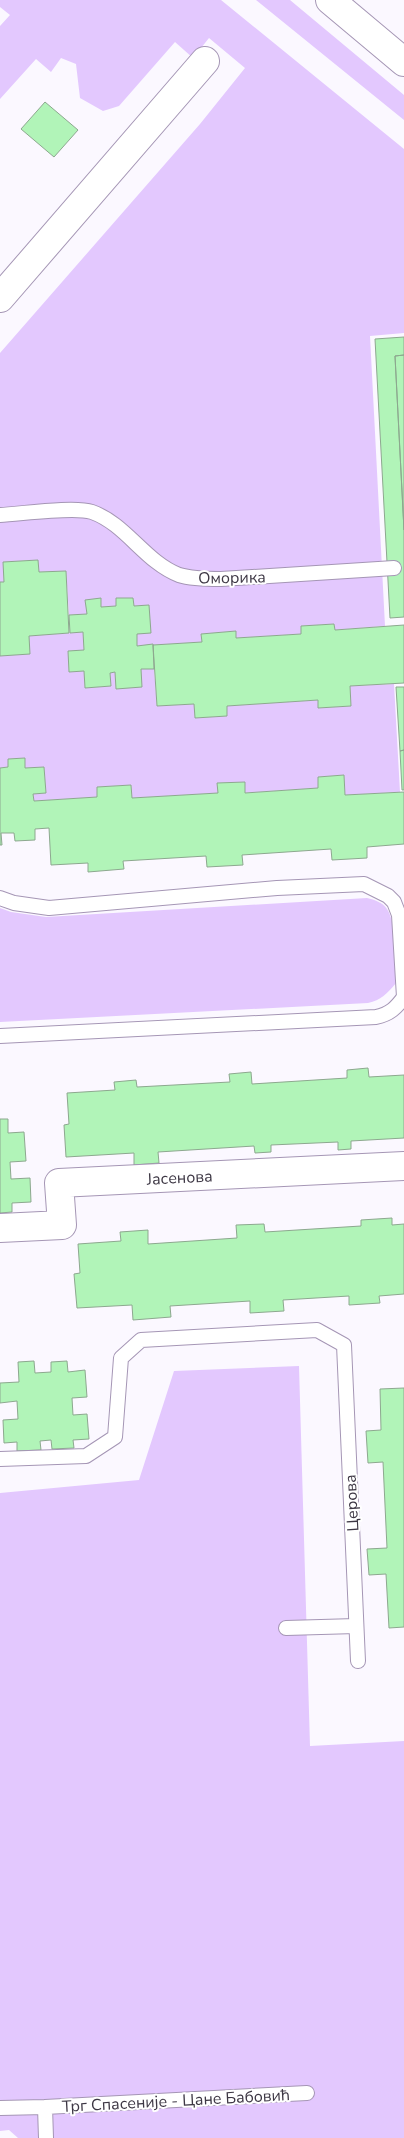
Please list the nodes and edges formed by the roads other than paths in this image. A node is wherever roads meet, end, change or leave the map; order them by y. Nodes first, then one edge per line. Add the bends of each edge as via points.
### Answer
1 (330, 0) edge
2 (205, 61) dead end
3 (404, 62) edge
4 (0, 298) edge
5 (0, 515) edge
6 (394, 568) dead end
7 (0, 898) edge
8 (0, 1036) edge
9 (404, 1166) edge
10 (0, 1228) edge
11 (0, 1459) edge
12 (356, 1626) junction
13 (286, 1628) dead end
14 (358, 1661) dead end
15 (308, 2093) dead end
16 (45, 2107) junction
17 (0, 2108) edge
18 (46, 2138) edge

1 - 3 street
2 - 4 street
5 - 6 lane, Оморика via 90,512 108,521 164,568 194,578 220,580
7 - 8 lane via 49,908 277,888 364,884 388,896 399,915 404,997 386,1014 367,1018
9 - 10 street, Јасенова via 59,1183 62,1225
11 - 12 lane, Церова via 86,1456 114,1437 121,1358 141,1340 317,1330 344,1345
12 - 13 lane
12 - 14 lane, Церова
15 - 16 lane, Трг Спасеније - Цане Бабовић
16 - 17 lane, Трг Спасеније - Цане Бабовић
16 - 18 lane

